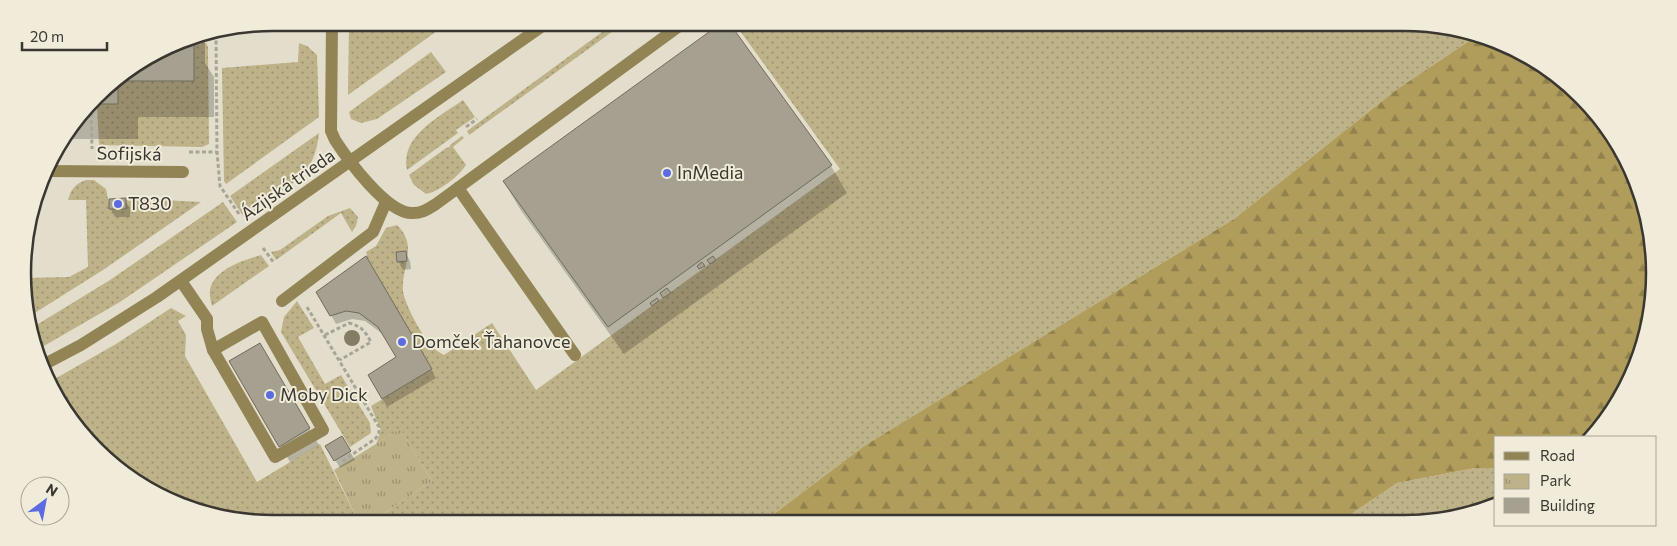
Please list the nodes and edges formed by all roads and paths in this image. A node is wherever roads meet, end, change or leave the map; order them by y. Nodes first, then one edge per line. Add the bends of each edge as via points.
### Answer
1 (332, 31) edge
2 (535, 31) edge
3 (672, 31) edge
4 (214, 38) edge
5 (91, 113) edge
6 (477, 119) dead end
7 (466, 127) dead end
8 (92, 149) dead end
9 (352, 162) junction
10 (54, 171) edge
11 (183, 172) dead end
12 (458, 188) junction
13 (386, 202) junction
14 (241, 217) dead end
15 (261, 245) dead end
16 (274, 263) dead end
17 (181, 281) junction
18 (282, 301) dead end
19 (312, 313) dead end
20 (325, 335) junction
21 (213, 350) junction
22 (576, 355) dead end
23 (340, 360) junction
24 (49, 363) edge
25 (341, 462) dead end

1 - 9 street via 332,131 334,140
2 - 9 street, Ázijská trieda
3 - 12 street
4 - 14 path via 220,186
5 - 8 path
6 - 7 path
9 - 13 street
9 - 17 street, Ázijská trieda
10 - 11 street, Sofijská
12 - 13 street via 424,212 409,213
12 - 22 street
13 - 18 street via 373,232
15 - 16 path
17 - 21 street via 207,319
17 - 24 street, Ázijská trieda
19 - 20 path
20 - 23 path
20 - 23 path via 349,323 361,327 367,334 371,342
21 - 21 street via 275,457 323,430 262,322
23 - 25 path via 376,420 379,434

